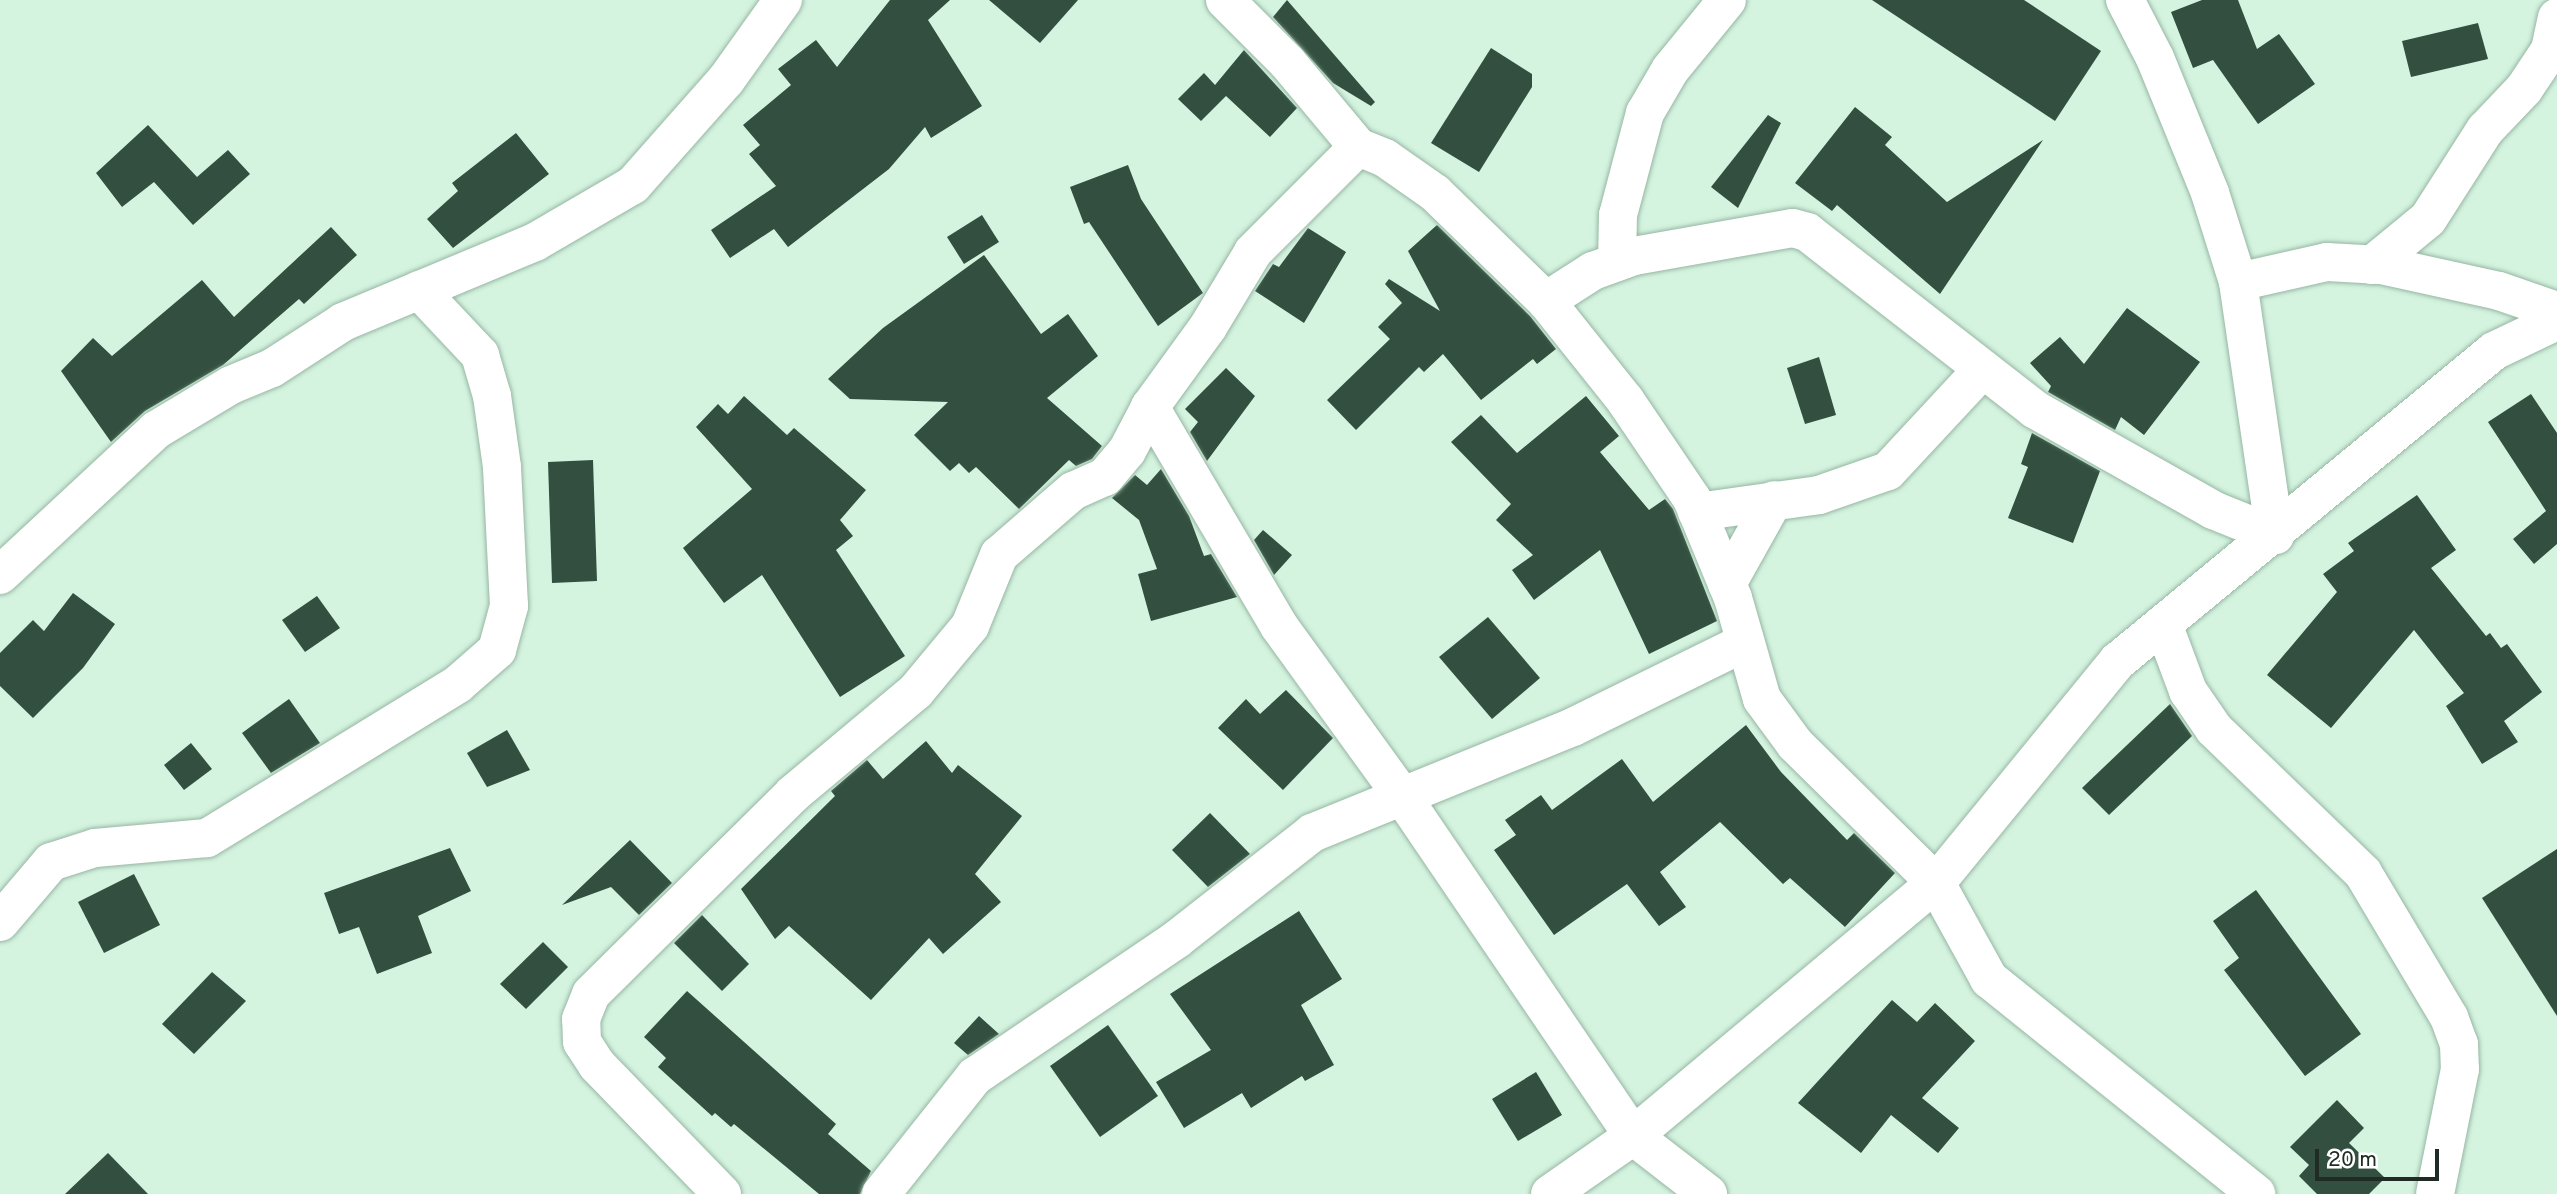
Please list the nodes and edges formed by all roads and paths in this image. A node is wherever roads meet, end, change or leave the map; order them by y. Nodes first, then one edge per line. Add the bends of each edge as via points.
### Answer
1 (783, 0) edge
2 (1225, 0) edge
3 (1727, 0) edge
4 (2124, 0) edge
5 (2557, 18) edge
6 (1358, 147) junction
7 (1617, 262) junction
8 (2372, 264) junction
9 (2238, 282) junction
10 (419, 290) junction
11 (1546, 301) junction
12 (2557, 311) edge
13 (2557, 321) edge
14 (1981, 371) junction
15 (1150, 407) junction
16 (1774, 500) junction
17 (1697, 512) junction
18 (2275, 535) junction
19 (0, 575) edge
20 (1727, 584) junction
21 (2163, 624) junction
22 (1744, 643) junction
23 (1402, 796) junction
24 (1936, 883) junction
25 (0, 922) edge
26 (1633, 1136) junction
27 (722, 1194) edge
28 (881, 1194) edge
29 (1550, 1194) edge
30 (1708, 1194) edge
31 (2256, 1194) edge
32 (2435, 1194) edge

1 - 10 street via 726,80 633,185 535,242
2 - 6 street via 1287,62
3 - 7 street via 1671,70 1644,113 1618,215
4 - 9 street via 2154,58 2205,181
5 - 8 street via 2550,50 2524,89 2485,130 2428,219
6 - 11 street via 1385,158 1435,193
6 - 15 street via 1253,252 1208,327
7 - 11 street via 1593,271
7 - 14 street via 1800,230
8 - 9 street via 2327,262
8 - 12 street via 2431,274
9 - 18 street
10 - 19 street via 343,322 272,368 231,385 156,430
10 - 25 street via 480,355 492,396 502,467 509,606 497,650 458,684 207,838 95,848 51,862
11 - 17 street via 1625,400
13 - 18 street via 2494,351
14 - 16 street via 1888,471 1819,495
14 - 18 street via 2107,452 2213,510
15 - 23 street via 1279,626
15 - 27 street via 1127,451 1105,477 1073,491 999,555 970,626 916,691 793,794 591,994 581,1019 582,1042 597,1065
16 - 17 street
16 - 20 street
17 - 20 street
18 - 21 street
20 - 22 street
21 - 24 street via 2118,660
21 - 32 street via 2188,691 2214,729 2363,873 2449,1017 2459,1044 2460,1069
22 - 23 street via 1573,727
22 - 24 street via 1762,699 1796,744
23 - 26 street
23 - 28 street via 1312,832 1177,939 975,1076
24 - 26 street
24 - 31 street via 1989,979
26 - 29 street
26 - 30 street

